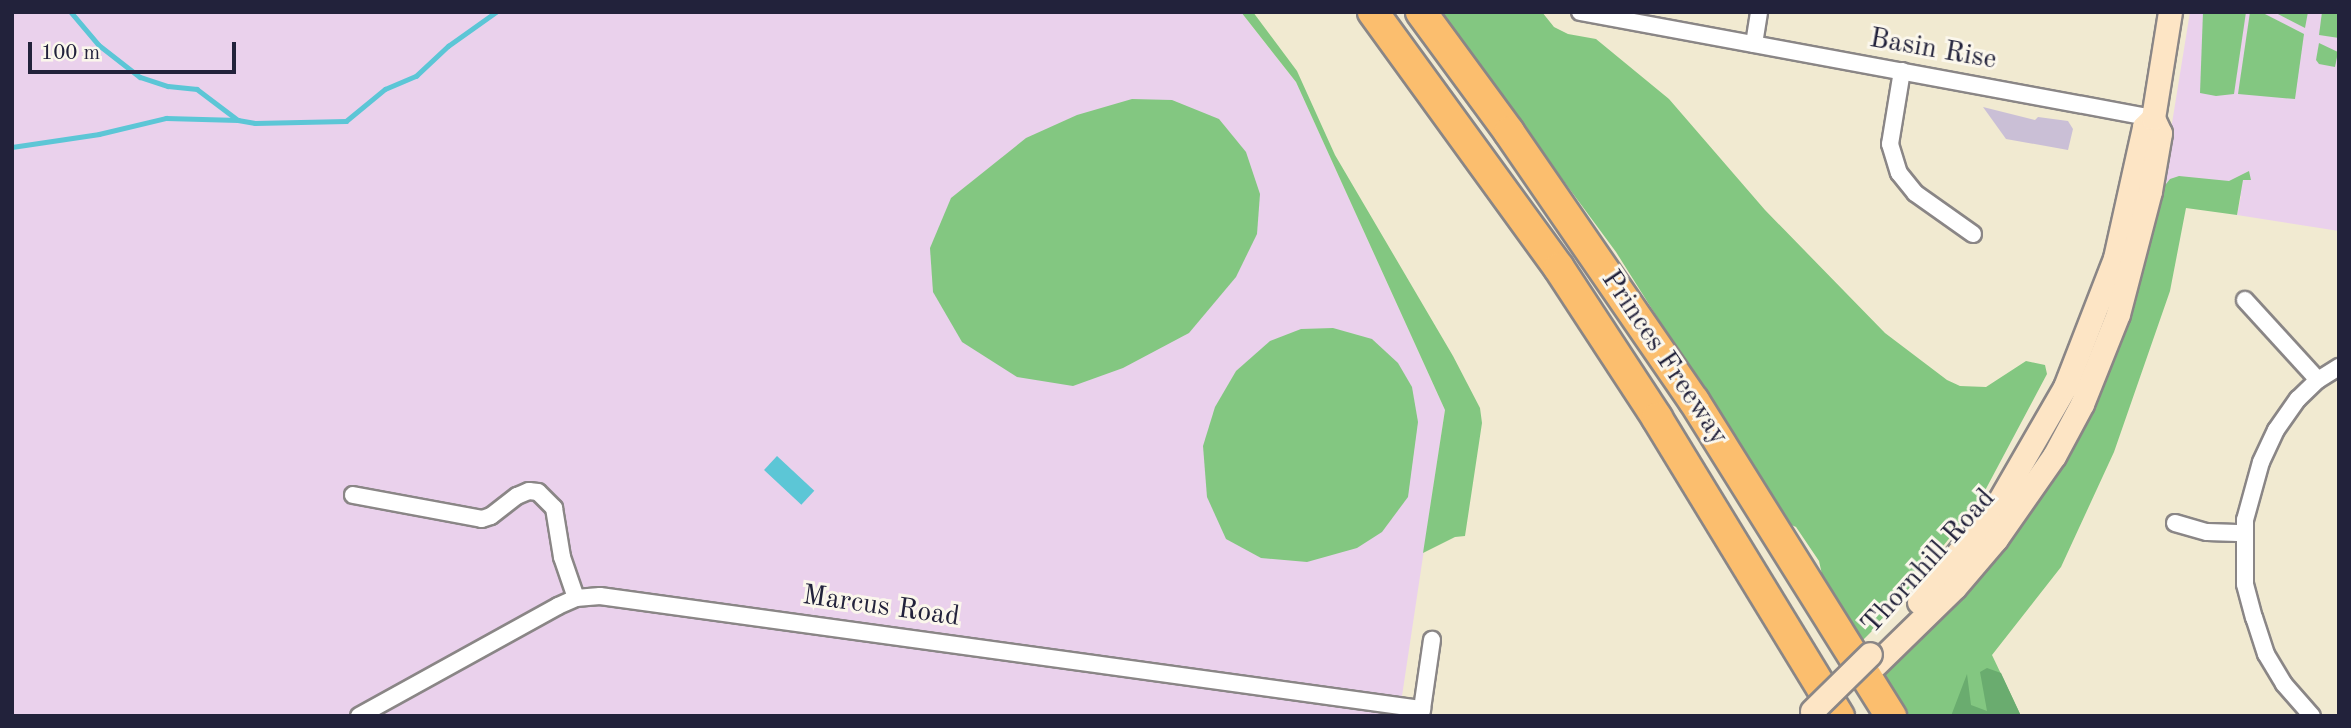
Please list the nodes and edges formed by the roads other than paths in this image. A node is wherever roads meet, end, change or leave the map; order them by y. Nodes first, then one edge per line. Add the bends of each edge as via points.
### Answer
1 (1373, 12) edge
2 (1421, 12) edge
3 (1580, 12) edge
4 (1759, 12) edge
5 (2170, 12) edge
6 (1754, 44) junction
7 (1902, 71) junction
8 (2153, 118) junction
9 (1973, 234) dead end
10 (2245, 300) dead end
11 (2339, 367) edge
12 (2318, 380) junction
13 (353, 495) dead end
14 (2175, 523) dead end
15 (2245, 533) junction
16 (576, 598) junction
17 (1432, 640) dead end
18 (1422, 712) edge
19 (1820, 714) edge
20 (359, 716) edge
21 (1891, 716) edge
22 (2312, 716) edge

1 - 19 highway, Princes Freeway via 1559,268 1657,418
2 - 21 highway, Princes Freeway via 1517,142 1694,401
3 - 6 street, Basin Rise
4 - 6 street
5 - 8 street, Thornhill Road
6 - 7 street, Basin Rise
7 - 8 street, Basin Rise
7 - 9 street via 1890,144 1899,173 1915,193
8 - 19 street, Thornhill Road, bridge via 2144,127 2115,258 2078,358 2050,415 1980,528 1873,659
10 - 12 street
11 - 12 street
12 - 15 street via 2276,430 2261,462
13 - 16 street via 482,519 517,496 538,492 554,508 562,557
14 - 15 street via 2207,532
15 - 22 street via 2245,584 2266,654
16 - 18 street, Marcus Road via 640,599
16 - 20 street, Marcus Road
17 - 18 street

